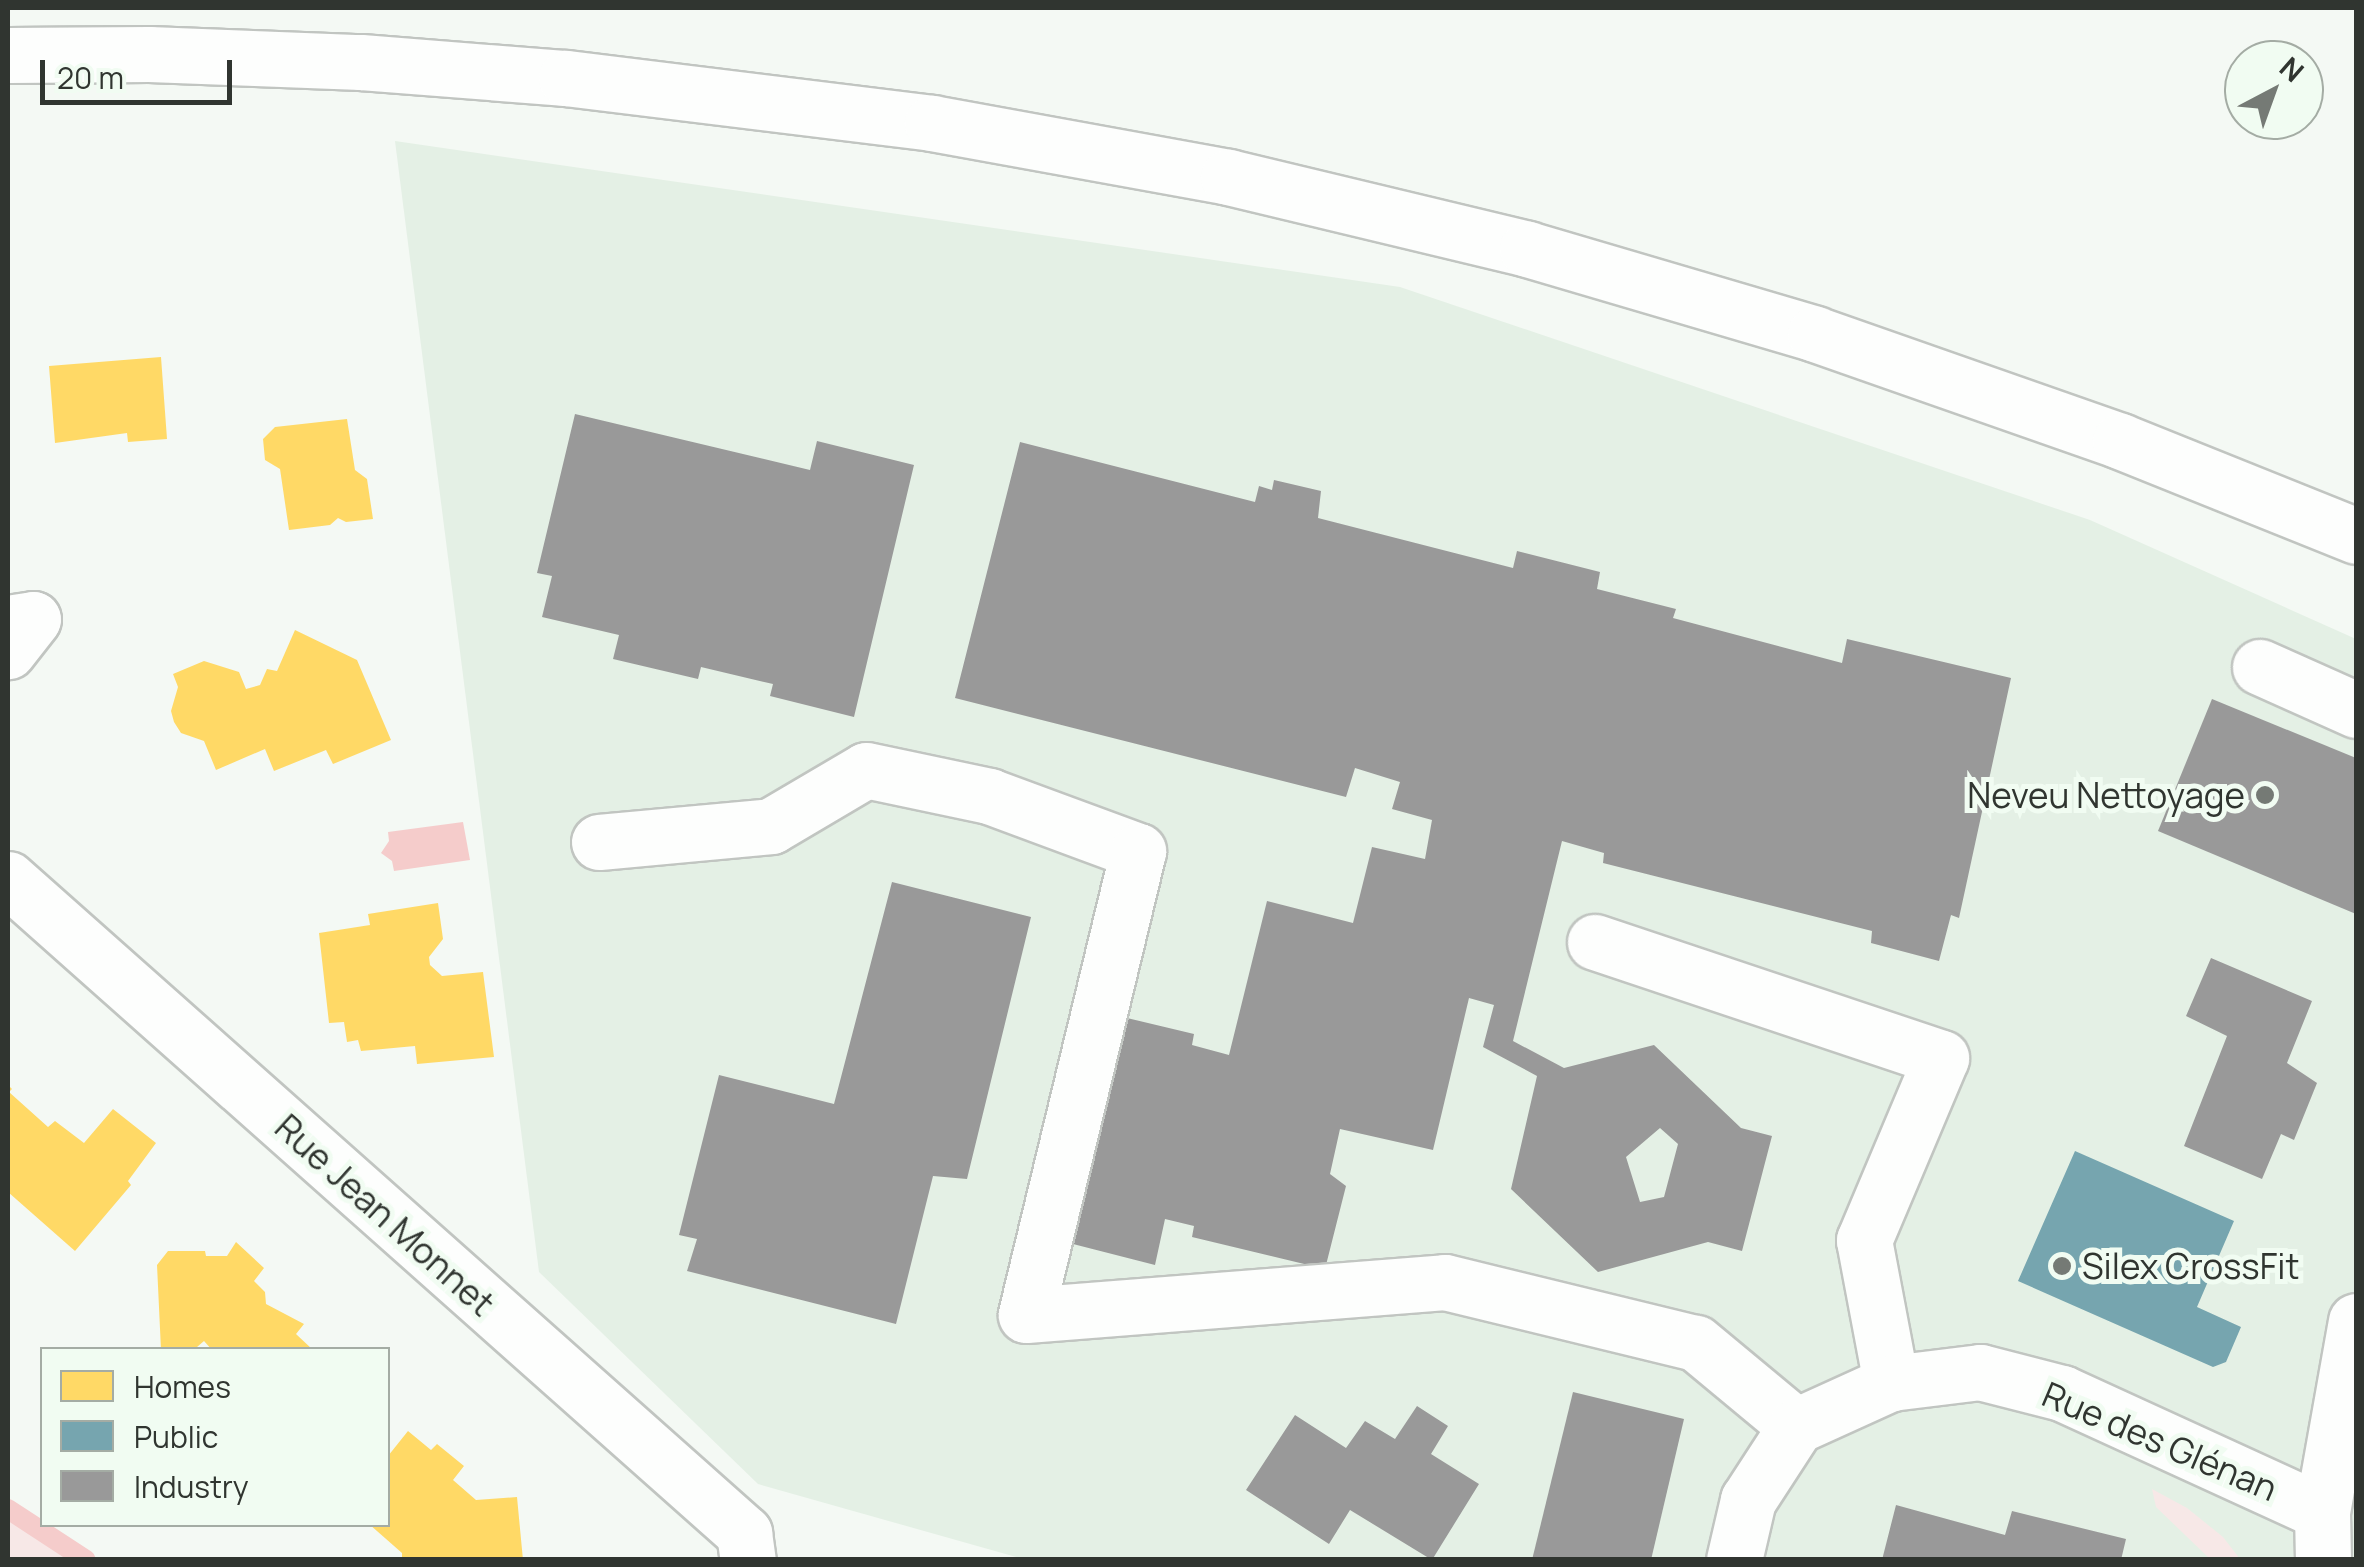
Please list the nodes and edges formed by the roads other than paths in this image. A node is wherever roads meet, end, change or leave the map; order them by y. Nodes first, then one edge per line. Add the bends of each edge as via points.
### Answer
1 (8, 55) edge
2 (2356, 536) edge
3 (8, 623) edge
4 (8, 650) edge
5 (2260, 667) dead end
6 (2356, 710) edge
7 (598, 842) dead end
8 (8, 880) edge
9 (1596, 942) dead end
10 (2356, 1320) edge
11 (1891, 1383) junction
12 (1796, 1426) junction
13 (2323, 1536) edge
14 (748, 1560) edge
15 (1734, 1560) edge

1 - 2 main road via 361,62 566,78 932,123 1228,177 1527,250 1815,334 2120,441
3 - 4 main road via 33,619
5 - 6 main road
7 - 12 main road via 771,826 866,770 989,796 1138,851 1026,1315 1445,1282 1696,1343
8 - 14 main road, Rue Jean Monnet via 744,1533
9 - 11 main road via 1941,1058 1864,1240
10 - 13 main road
11 - 12 main road, Rue des Glénan
11 - 13 main road, Rue des Glénan via 1980,1372 2062,1393
12 - 15 main road via 1748,1500

